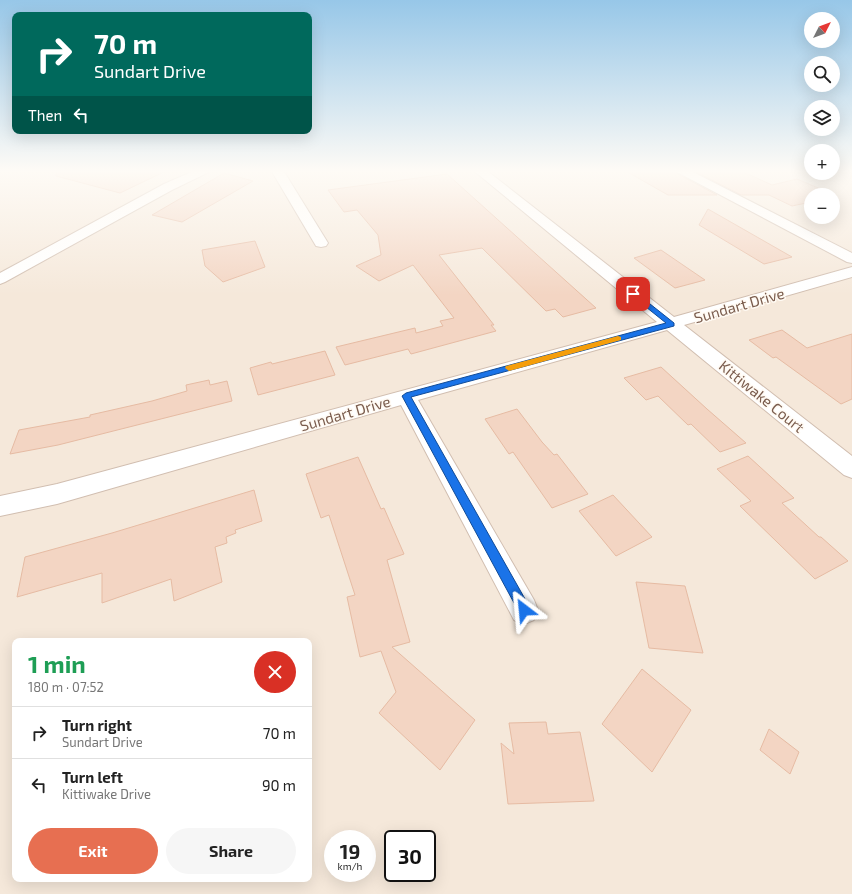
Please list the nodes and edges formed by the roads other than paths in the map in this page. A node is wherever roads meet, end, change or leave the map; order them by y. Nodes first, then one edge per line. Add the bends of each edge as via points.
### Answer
1 (123, 212) edge
2 (302, 212) edge
3 (531, 212) edge
4 (761, 212) edge
5 (320, 243) dead end
6 (852, 259) edge
7 (852, 272) edge
8 (0, 279) edge
9 (671, 324) junction
10 (406, 396) junction
11 (852, 469) edge
12 (0, 506) edge
13 (524, 610) dead end

1 - 8 street
2 - 5 street
3 - 9 street, Kittiwake Court
4 - 6 street
7 - 9 street, Sundart Drive
9 - 10 street, Sundart Drive
9 - 11 street, Kittiwake Court
10 - 12 street, Sundart Drive via 57,494
10 - 13 street

